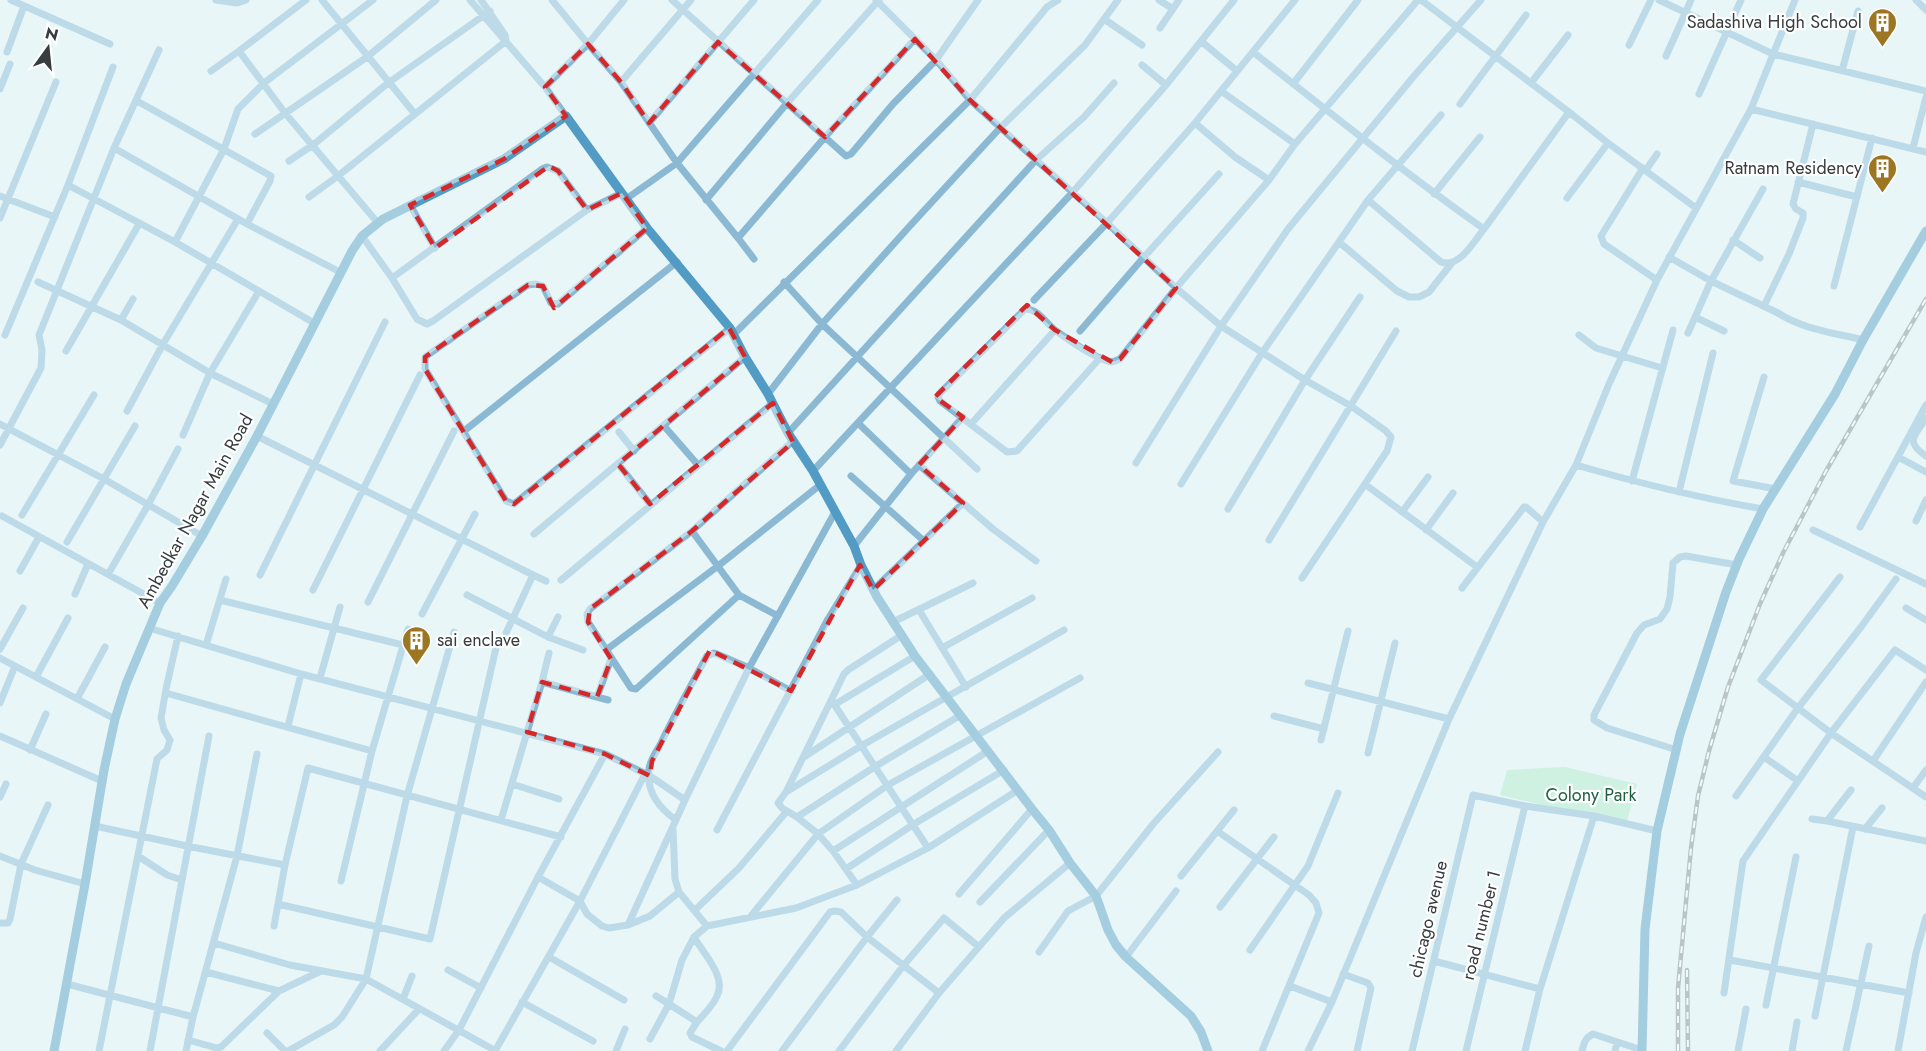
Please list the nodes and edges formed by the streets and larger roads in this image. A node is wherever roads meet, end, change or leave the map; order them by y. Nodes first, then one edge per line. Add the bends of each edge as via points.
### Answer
1 (11, 0) edge
2 (216, 0) edge
3 (246, 0) edge
4 (306, 0) edge
5 (322, 0) edge
6 (373, 0) edge
7 (436, 0) edge
8 (470, 0) edge
9 (481, 0) edge
10 (552, 0) edge
11 (624, 0) edge
12 (672, 0) edge
13 (691, 0) edge
14 (754, 0) edge
15 (818, 0) edge
16 (877, 0) edge
17 (978, 0) edge
18 (1058, 0) edge
19 (1118, 0) edge
20 (1159, 0) edge
21 (1179, 0) edge
22 (1222, 0) edge
23 (1234, 0) edge
24 (1295, 0) edge
25 (1358, 0) edge
26 (1419, 0) edge
27 (1481, 0) edge
28 (1651, 0) edge
29 (1659, 0) edge
30 (1691, 0) edge
31 (1741, 0) edge
32 (1795, 0) edge
33 (1916, 0) edge
34 (24, 6) junction
35 (1229, 7) junction
36 (1173, 9) junction
37 (683, 10) junction
38 (1926, 10) edge
39 (1858, 11) dead end
40 (1686, 12) junction
41 (486, 13) junction
42 (1526, 15) dead end
43 (1104, 20) junction
44 (342, 25) junction
45 (1161, 27) dead end
46 (1457, 28) junction
47 (1726, 31) junction
48 (1568, 35) dead end
49 (915, 39) junction
50 (506, 41) junction
51 (718, 42) junction
52 (1202, 42) junction
53 (110, 44) dead end
54 (588, 44) junction
55 (1142, 45) dead end
56 (1629, 45) dead end
57 (159, 50) dead end
58 (239, 51) junction
59 (7, 52) dead end
60 (1253, 52) junction
61 (1773, 54) junction
62 (1495, 56) junction
63 (1666, 56) dead end
64 (367, 57) junction
65 (936, 60) junction
66 (10, 64) dead end
67 (1142, 65) dead end
68 (113, 67) dead end
69 (211, 70) dead end
70 (1237, 71) junction
71 (1842, 71) junction
72 (754, 74) junction
73 (56, 82) dead end
74 (621, 82) junction
75 (264, 83) junction
76 (388, 83) junction
77 (1114, 83) dead end
78 (1531, 83) junction
79 (1293, 84) junction
80 (1166, 85) junction
81 (545, 87) junction
82 (0, 89) edge
83 (1221, 91) junction
84 (1926, 91) edge
85 (1699, 94) dead end
86 (1926, 98) edge
87 (970, 100) junction
88 (137, 101) junction
89 (788, 102) junction
90 (1460, 104) dead end
91 (1751, 109) junction
92 (1324, 110) junction
93 (285, 112) junction
94 (1569, 112) junction
95 (415, 114) junction
96 (566, 116) junction
97 (1441, 116) dead end
98 (649, 123) junction
99 (1195, 123) junction
100 (1813, 124) junction
101 (1000, 128) junction
102 (255, 134) dead end
103 (825, 137) junction
104 (1480, 137) dead end
105 (1872, 138) junction
106 (1363, 139) junction
107 (1608, 143) junction
108 (1295, 144) junction
109 (313, 145) junction
110 (114, 148) junction
111 (1913, 148) junction
112 (224, 149) junction
113 (1926, 152) edge
114 (1657, 154) dead end
115 (1036, 160) junction
116 (289, 161) dead end
117 (677, 163) junction
118 (1397, 165) junction
119 (1645, 169) junction
120 (1219, 174) dead end
121 (338, 176) junction
122 (1269, 180) junction
123 (1798, 182) junction
124 (68, 185) junction
125 (1763, 189) dead end
126 (1072, 193) junction
127 (1434, 194) junction
128 (624, 196) junction
129 (198, 197) junction
130 (309, 197) dead end
131 (1857, 197) junction
132 (4, 198) edge
133 (1567, 198) dead end
134 (94, 199) junction
135 (706, 200) junction
136 (1368, 200) junction
137 (410, 205) junction
138 (1696, 208) junction
139 (587, 210) junction
140 (55, 217) junction
141 (0, 218) edge
142 (238, 219) junction
143 (377, 222) junction
144 (1107, 223) junction
145 (139, 224) junction
146 (247, 224) junction
147 (647, 228) junction
148 (1484, 229) junction
149 (1926, 231) edge
150 (362, 236) junction
151 (738, 238) junction
152 (1733, 240) junction
153 (174, 242) junction
154 (1339, 242) junction
155 (435, 248) junction
156 (1144, 257) junction
157 (1669, 257) junction
158 (1760, 258) dead end
159 (754, 259) dead end
160 (676, 262) junction
161 (212, 264) junction
162 (1451, 264) junction
163 (340, 272) junction
164 (392, 278) junction
165 (1657, 280) junction
166 (1711, 281) junction
167 (38, 282) dead end
168 (784, 282) junction
169 (1834, 286) dead end
170 (1176, 288) junction
171 (57, 290) junction
172 (259, 291) junction
173 (1360, 297) dead end
174 (133, 299) dead end
175 (1034, 300) dead end
176 (93, 306) junction
177 (1764, 306) junction
178 (1695, 317) junction
179 (122, 320) junction
180 (385, 322) dead end
181 (314, 323) junction
182 (822, 324) junction
183 (1221, 326) junction
184 (1055, 330) junction
185 (1673, 330) dead end
186 (731, 331) junction
187 (1080, 331) dead end
188 (1396, 331) dead end
189 (1724, 331) dead end
190 (1688, 333) dead end
191 (5, 334) dead end
192 (1579, 335) dead end
193 (1863, 340) junction
194 (163, 344) junction
195 (66, 351) dead end
196 (1262, 353) junction
197 (1713, 353) dead end
198 (1623, 355) junction
199 (857, 356) junction
200 (745, 357) junction
201 (1100, 358) junction
202 (1662, 368) junction
203 (210, 374) junction
204 (420, 375) dead end
205 (1764, 377) dead end
206 (1305, 380) junction
207 (889, 388) junction
208 (768, 394) junction
209 (93, 395) dead end
210 (773, 403) junction
211 (273, 404) junction
212 (1926, 405) edge
213 (1351, 406) junction
214 (127, 411) dead end
215 (963, 417) junction
216 (1926, 418) edge
217 (858, 423) junction
218 (0, 424) edge
219 (971, 424) junction
220 (135, 426) dead end
221 (664, 426) junction
222 (9, 428) junction
223 (453, 431) dead end
224 (464, 432) junction
225 (619, 432) dead end
226 (183, 435) dead end
227 (256, 436) junction
228 (791, 437) junction
229 (944, 439) junction
230 (0, 445) edge
231 (178, 449) dead end
232 (634, 451) junction
233 (57, 455) junction
234 (1926, 456) edge
235 (1898, 457) junction
236 (1136, 463) dead end
237 (618, 464) junction
238 (315, 465) junction
239 (698, 465) junction
240 (919, 465) junction
241 (1576, 465) junction
242 (977, 469) dead end
243 (813, 471) junction
244 (1926, 472) edge
245 (911, 474) junction
246 (850, 476) dead end
247 (1428, 477) dead end
248 (104, 479) junction
249 (1632, 481) junction
250 (1181, 484) dead end
251 (820, 485) junction
252 (1366, 485) junction
253 (1776, 489) junction
254 (363, 490) junction
255 (1679, 492) junction
256 (1453, 493) dead end
257 (1926, 500) edge
258 (963, 503) junction
259 (650, 504) junction
260 (148, 505) junction
261 (886, 506) junction
262 (1228, 509) dead end
263 (1763, 509) junction
264 (835, 512) junction
265 (1402, 512) junction
266 (413, 514) junction
267 (475, 514) dead end
268 (22, 515) dead end
269 (2, 516) dead end
270 (1916, 521) dead end
271 (1543, 522) junction
272 (1860, 527) dead end
273 (1426, 530) junction
274 (1813, 530) dead end
275 (692, 531) junction
276 (534, 534) dead end
277 (202, 536) junction
278 (39, 537) junction
279 (463, 539) junction
280 (1269, 540) dead end
281 (924, 541) junction
282 (67, 542) dead end
283 (854, 546) junction
284 (1036, 561) dead end
285 (88, 564) junction
286 (861, 564) junction
287 (1737, 565) junction
288 (718, 566) junction
289 (1477, 567) junction
290 (20, 571) dead end
291 (110, 571) dead end
292 (260, 575) dead end
293 (533, 575) junction
294 (1840, 577) dead end
295 (1302, 578) dead end
296 (225, 579) dead end
297 (1896, 579) dead end
298 (561, 580) dead end
299 (546, 581) dead end
300 (973, 584) dead end
301 (1926, 585) edge
302 (1462, 588) dead end
303 (313, 590) dead end
304 (873, 590) junction
305 (75, 594) dead end
306 (467, 595) dead end
307 (739, 595) junction
308 (1032, 598) dead end
309 (220, 600) junction
310 (160, 603) junction
311 (368, 603) dead end
312 (340, 607) dead end
313 (23, 608) dead end
314 (1906, 608) dead end
315 (919, 610) junction
316 (422, 614) dead end
317 (778, 616) junction
318 (558, 617) dead end
319 (68, 618) dead end
320 (513, 618) junction
321 (1926, 620) edge
322 (893, 622) junction
323 (149, 628) junction
324 (335, 628) junction
325 (408, 629) dead end
326 (1064, 630) dead end
327 (454, 632) dead end
328 (1348, 632) dead end
329 (506, 633) dead end
330 (902, 635) junction
331 (178, 636) junction
332 (548, 637) junction
333 (498, 639) dead end
334 (1395, 644) dead end
335 (206, 645) junction
336 (403, 645) junction
337 (105, 647) dead end
338 (942, 648) junction
339 (0, 649) edge
340 (583, 650) dead end
341 (606, 650) junction
342 (549, 652) dead end
343 (915, 656) junction
344 (0, 658) edge
345 (611, 659) junction
346 (15, 666) junction
347 (749, 668) junction
348 (1926, 670) edge
349 (301, 674) junction
350 (930, 674) junction
351 (36, 677) junction
352 (320, 678) junction
353 (1080, 678) dead end
354 (542, 682) junction
355 (1926, 682) edge
356 (1308, 683) dead end
357 (966, 687) junction
358 (1333, 689) junction
359 (791, 691) junction
360 (166, 693) junction
361 (389, 696) junction
362 (597, 697) junction
363 (948, 698) junction
364 (77, 699) junction
365 (608, 700) dead end
366 (1381, 701) junction
367 (0, 703) edge
368 (833, 703) junction
369 (432, 707) junction
370 (1798, 708) junction
371 (46, 714) dead end
372 (960, 715) junction
373 (1274, 716) dead end
374 (115, 719) junction
375 (1449, 719) junction
376 (479, 720) junction
377 (288, 726) junction
378 (848, 726) junction
379 (1324, 729) junction
380 (527, 732) junction
381 (1831, 733) junction
382 (0, 736) edge
383 (209, 736) dead end
384 (977, 737) junction
385 (1321, 740) dead end
386 (861, 746) junction
387 (30, 750) junction
388 (1677, 750) junction
389 (372, 751) junction
390 (988, 751) junction
391 (1218, 752) dead end
392 (1368, 753) dead end
393 (257, 754) dead end
394 (605, 754) junction
395 (1764, 757) junction
396 (802, 758) junction
397 (1873, 761) junction
398 (876, 766) junction
399 (1004, 770) junction
400 (1926, 770) edge
401 (647, 775) junction
402 (102, 780) junction
403 (1798, 781) junction
404 (6, 784) dead end
405 (365, 784) junction
406 (512, 784) junction
407 (888, 785) junction
408 (1913, 788) junction
409 (1018, 790) junction
410 (1851, 790) dead end
411 (786, 792) junction
412 (1338, 793) dead end
413 (407, 796) junction
414 (1736, 796) dead end
415 (0, 797) edge
416 (1926, 797) edge
417 (559, 799) dead end
418 (685, 800) junction
419 (48, 805) dead end
420 (1525, 806) junction
421 (903, 807) junction
422 (1881, 808) dead end
423 (459, 809) junction
424 (1032, 809) junction
425 (1234, 810) dead end
426 (787, 811) junction
427 (1594, 816) junction
428 (797, 817) junction
429 (1812, 819) dead end
430 (501, 820) junction
431 (1827, 821) junction
432 (674, 824) junction
433 (914, 824) junction
434 (95, 826) junction
435 (1853, 827) junction
436 (1865, 829) junction
437 (717, 830) dead end
438 (1049, 830) junction
439 (1217, 831) junction
440 (1657, 831) junction
441 (818, 834) junction
442 (141, 836) junction
443 (561, 837) junction
444 (1274, 837) dead end
445 (1926, 841) edge
446 (187, 846) junction
447 (928, 848) junction
448 (833, 851) junction
449 (0, 856) edge
450 (138, 856) junction
451 (237, 856) junction
452 (1796, 857) dead end
453 (1257, 859) junction
454 (1070, 863) junction
455 (21, 864) junction
456 (285, 865) junction
457 (846, 869) junction
458 (1181, 876) dead end
459 (538, 877) junction
460 (182, 880) junction
461 (341, 881) dead end
462 (85, 884) junction
463 (857, 885) junction
464 (1296, 885) junction
465 (1176, 891) dead end
466 (679, 892) junction
467 (959, 894) dead end
468 (1096, 896) junction
469 (897, 900) dead end
470 (580, 901) junction
471 (980, 902) dead end
472 (278, 904) junction
473 (1220, 908) dead end
474 (695, 910) junction
475 (751, 917) junction
476 (1926, 917) edge
477 (0, 923) edge
478 (628, 925) junction
479 (274, 926) dead end
480 (378, 926) junction
481 (707, 926) junction
482 (694, 937) junction
483 (867, 937) junction
484 (214, 943) junction
485 (1869, 946) dead end
486 (979, 947) junction
487 (1250, 950) dead end
488 (1040, 952) dead end
489 (549, 957) junction
490 (1126, 957) junction
491 (1730, 960) junction
492 (1434, 961) junction
493 (903, 966) junction
494 (1774, 968) junction
495 (321, 970) junction
496 (447, 970) dead end
497 (206, 972) junction
498 (1343, 974) junction
499 (1485, 974) junction
500 (412, 976) dead end
501 (1822, 977) junction
502 (366, 979) junction
503 (67, 984) junction
504 (1860, 984) junction
505 (1290, 986) junction
506 (481, 988) junction
507 (1540, 989) junction
508 (279, 992) junction
509 (939, 993) junction
510 (1724, 993) dead end
511 (1909, 993) junction
512 (110, 996) junction
513 (656, 996) dead end
514 (403, 999) junction
515 (624, 1000) dead end
516 (522, 1002) junction
517 (1332, 1002) junction
518 (669, 1004) junction
519 (1766, 1005) dead end
520 (159, 1008) junction
521 (419, 1009) junction
522 (1746, 1009) dead end
523 (1815, 1016) dead end
524 (193, 1017) junction
525 (697, 1022) junction
526 (1797, 1022) dead end
527 (626, 1029) dead end
528 (459, 1030) junction
529 (267, 1033) dead end
530 (650, 1039) dead end
531 (188, 1040) junction
532 (593, 1041) dead end
533 (1617, 1042) junction
534 (1642, 1050) edge
535 (54, 1051) edge
536 (99, 1051) edge
537 (150, 1051) edge
538 (186, 1051) edge
539 (287, 1051) edge
540 (380, 1051) edge
541 (444, 1051) edge
542 (495, 1051) edge
543 (616, 1051) edge
544 (717, 1051) edge
545 (727, 1051) edge
546 (782, 1051) edge
547 (839, 1051) edge
548 (896, 1051) edge
549 (1208, 1051) edge
550 (1263, 1051) edge
551 (1308, 1051) edge
552 (1357, 1051) edge
553 (1412, 1051) edge
554 (1466, 1051) edge
555 (1525, 1051) edge
556 (1582, 1051) edge
557 (1615, 1051) edge
558 (1738, 1051) edge
559 (1792, 1051) edge
560 (1846, 1051) edge
561 (1898, 1051) edge

1 - 34 street
2 - 3 street
4 - 58 street
5 - 44 street
6 - 44 street
7 - 64 street
8 - 41 street
9 - 41 street
10 - 54 street
11 - 54 street
12 - 37 street
13 - 37 street
14 - 51 street
15 - 72 street
16 - 49 street
16 - 89 street
17 - 65 street
18 - 87 street via 1047,7
19 - 43 street
20 - 36 street
21 - 36 street
22 - 35 street
23 - 35 street
24 - 60 street
25 - 79 street
26 - 46 street
26 - 92 street
27 - 46 street
28 - 56 street
29 - 40 street
30 - 40 street
31 - 47 street
32 - 61 street
33 - 38 street
34 - 53 street
34 - 59 street
35 - 52 street
36 - 45 street
37 - 51 street
37 - 74 street
39 - 71 street
40 - 47 street
40 - 63 street
41 - 50 street via 505,34
41 - 76 street
42 - 62 street
43 - 55 street
43 - 101 street via 1085,45
44 - 64 street
44 - 75 street
46 - 62 street
46 - 106 street
47 - 61 street
47 - 85 street
48 - 78 street
49 - 65 street
49 - 103 street
50 - 81 street
50 - 95 street
51 - 72 street
51 - 98 street
52 - 70 street
52 - 80 street
54 - 74 street
54 - 81 street
57 - 88 street
58 - 69 street
58 - 75 street
60 - 70 street
60 - 79 street
61 - 71 street
61 - 91 street
62 - 78 street
62 - 90 street
64 - 76 street
64 - 93 street
65 - 87 street
65 - 103 street via 849,155
66 - 82 street
67 - 80 street
68 - 124 street
70 - 83 street
71 - 84 street
72 - 89 street
72 - 117 street
73 - 132 street
74 - 98 street
75 - 93 street
75 - 112 street via 238,110
76 - 95 street
76 - 109 street
77 - 115 street via 1084,117
78 - 94 street
79 - 92 street
80 - 126 street
81 - 96 street
83 - 99 street
83 - 108 street
86 - 111 street
87 - 101 street
87 - 168 street
88 - 110 street
88 - 112 street
89 - 103 street
89 - 135 street
91 - 100 street
91 - 138 street
92 - 106 street
92 - 108 street
93 - 102 street
93 - 109 street
94 - 107 street
94 - 148 street
95 - 121 street
96 - 128 street
96 - 137 street, Ambedkar Nagar Main Road via 504,159
97 - 118 street
98 - 117 street
99 - 122 street
99 - 144 street
100 - 105 street
100 - 123 street
101 - 115 street
101 - 182 street
103 - 151 street
104 - 127 street
105 - 111 street
105 - 131 street
106 - 118 street
106 - 183 street via 1288,229
107 - 119 street
107 - 133 street
108 - 122 street
109 - 116 street
109 - 121 street
110 - 129 street
110 - 134 street
111 - 113 street
112 - 129 street
112 - 146 street via 271,176
114 - 119 street
115 - 126 street
115 - 199 street
117 - 128 street
117 - 135 street
118 - 127 street
118 - 136 street
119 - 138 street
119 - 165 street via 1602,236 1604,244
120 - 156 street
121 - 130 street
121 - 143 street
122 - 170 street
123 - 131 street
123 - 177 street via 1793,204 1803,218
124 - 134 street
124 - 140 street
125 - 152 street
126 - 144 street
126 - 207 street
127 - 148 street
128 - 139 street
128 - 147 street
129 - 142 street
129 - 153 street
131 - 169 street
132 - 140 street
132 - 141 street
134 - 145 street
134 - 171 street
135 - 151 street
136 - 154 street
136 - 162 street via 1441,262
137 - 143 street, Ambedkar Nagar Main Road
137 - 155 street
138 - 157 street
139 - 155 street via 558,171 548,167
139 - 164 street via 427,324 417,319
140 - 191 street
142 - 146 street
142 - 161 street
143 - 150 street, Ambedkar Nagar Main Road
144 - 156 street
144 - 175 street
145 - 153 street
145 - 176 street
146 - 163 street
147 - 160 street
147 - 224 street via 558,304 551,303 543,286 528,285 425,357 425,369
148 - 162 street
149 - 193 street
150 - 163 street, Ambedkar Nagar Main Road
150 - 164 street
151 - 159 street
152 - 158 street
152 - 166 street
153 - 161 street
154 - 162 street via 1409,297 1429,292
154 - 196 street
155 - 164 street
156 - 170 street
156 - 187 street
157 - 165 street
157 - 166 street
160 - 186 street
160 - 224 street
161 - 172 street
161 - 194 street
163 - 181 street, Ambedkar Nagar Main Road
165 - 198 street
166 - 177 street
166 - 178 street
167 - 171 street
168 - 182 street
168 - 186 street
170 - 183 street
170 - 201 street via 1120,359 1112,362
171 - 176 street
171 - 222 street via 39,335 41,368
172 - 181 street
172 - 203 street
173 - 206 street
174 - 179 street
176 - 179 street
176 - 195 street
177 - 193 street via 1798,323
178 - 189 street
178 - 190 street
179 - 194 street
180 - 238 street
181 - 211 street, Ambedkar Nagar Main Road
182 - 199 street
182 - 208 street
183 - 196 street
183 - 236 street
184 - 201 street
184 - 215 street via 1029,308 1023,310 939,394 940,401
184 - 219 street
185 - 202 street
186 - 200 street
186 - 224 street via 514,504 506,501
188 - 213 street
192 - 198 street via 1596,348
193 - 253 street via 1835,394
194 - 203 street
194 - 214 street
196 - 206 street
196 - 250 street
197 - 255 street
198 - 202 street
198 - 241 street
199 - 207 street
199 - 228 street
200 - 208 street
200 - 221 street
201 - 219 street via 1017,451 1006,452
202 - 249 street
203 - 211 street
203 - 226 street
204 - 254 street
205 - 253 street via 1733,481
206 - 213 street
206 - 262 street
207 - 217 street
207 - 229 street
208 - 210 street
209 - 233 street
210 - 228 street
210 - 239 street
211 - 227 street, Ambedkar Nagar Main Road
212 - 235 street
213 - 252 street via 1391,437
213 - 280 street
215 - 219 street
215 - 229 street
216 - 234 street via 1912,444
217 - 243 street
217 - 245 street
218 - 222 street
220 - 248 street
221 - 232 street
221 - 239 street
222 - 230 street
222 - 233 street
223 - 266 street
225 - 232 street
227 - 238 street
227 - 277 street, Ambedkar Nagar Main Road
228 - 243 street
228 - 275 street
229 - 240 street
229 - 242 street
231 - 260 street
232 - 237 street
233 - 248 street
233 - 268 street
235 - 244 street
235 - 272 street
237 - 259 street
237 - 276 street
238 - 254 street
238 - 292 street
239 - 259 street
240 - 245 street
240 - 258 street
241 - 249 street
241 - 271 street
243 - 251 street
245 - 261 street
246 - 261 street
247 - 265 street
248 - 260 street
248 - 282 street
249 - 255 street
251 - 264 street
251 - 288 street
252 - 265 street
252 - 295 street
253 - 263 street
254 - 266 street
254 - 303 street
255 - 263 street
256 - 273 street
257 - 270 street
258 - 281 street
258 - 284 street
259 - 298 street
260 - 277 street
260 - 291 street
261 - 281 street
261 - 283 street
263 - 287 street
264 - 283 street
264 - 317 street
265 - 273 street
266 - 279 street
266 - 311 street
267 - 279 street
269 - 278 street
271 - 289 street via 1524,507
271 - 375 street
273 - 289 street
274 - 301 street
275 - 288 street
275 - 341 street via 590,609 588,622
277 - 310 street, Ambedkar Nagar Main Road
278 - 285 street
278 - 290 street
279 - 293 street
279 - 316 street
281 - 304 street
283 - 286 street
285 - 305 street
285 - 310 street
286 - 304 street
286 - 359 street
287 - 388 street via 1701,666
287 - 388 street via 1686,556 1673,562 1667,609 1660,619 1644,625 1637,633 1594,715 1594,720 1606,728
288 - 307 street
288 - 341 street
289 - 302 street
293 - 299 street
293 - 320 street
294 - 370 street via 1761,680
296 - 309 street
297 - 370 street
300 - 315 street
304 - 322 street
306 - 320 street
307 - 317 street
307 - 345 street via 636,689 628,686
308 - 338 street
309 - 324 street
309 - 335 street
310 - 323 street, Ambedkar Nagar Main Road
312 - 324 street
313 - 339 street
314 - 321 street
315 - 322 street
315 - 338 street
317 - 347 street
318 - 332 street
319 - 351 street
320 - 329 street
320 - 332 street
322 - 330 street
323 - 331 street
323 - 374 street, Ambedkar Nagar Main Road
324 - 336 street
324 - 352 street
325 - 336 street
326 - 357 street
327 - 369 street
328 - 358 street
330 - 343 street
330 - 368 street via 848,670
331 - 335 street
331 - 360 street
332 - 340 street
333 - 376 street
334 - 366 street
335 - 349 street
336 - 361 street
337 - 364 street
338 - 357 street
341 - 345 street
342 - 354 street
343 - 350 street
343 - 368 street
344 - 346 street
345 - 362 street
346 - 351 street
346 - 367 street
347 - 359 street
347 - 401 street via 714,653 707,656
347 - 418 street
348 - 381 street via 1895,650
349 - 352 street
349 - 377 street
350 - 363 street
350 - 378 street
351 - 364 street
352 - 361 street
353 - 384 street
354 - 362 street
354 - 380 street
355 - 397 street
356 - 358 street
357 - 363 street
358 - 366 street
358 - 379 street
359 - 437 street
360 - 377 street
360 - 442 street via 161,718 170,740 167,750 157,759
361 - 369 street
361 - 389 street
362 - 365 street
363 - 372 street
363 - 386 street
364 - 374 street
366 - 375 street
366 - 392 street
368 - 378 street
368 - 396 street
369 - 376 street
369 - 413 street
370 - 381 street
370 - 395 street
371 - 387 street
372 - 384 street
372 - 398 street
373 - 379 street
374 - 402 street, Ambedkar Nagar Main Road
375 - 498 street
376 - 380 street
376 - 423 street
377 - 389 street
378 - 386 street
378 - 396 street
379 - 385 street
380 - 394 street
380 - 406 street
381 - 397 street
381 - 403 street
382 - 387 street
383 - 446 street
384 - 390 street
384 - 407 street
386 - 398 street
386 - 411 street
387 - 402 street
388 - 440 street
389 - 405 street
390 - 399 street
390 - 421 street
391 - 468 street
393 - 451 street
394 - 401 street
394 - 443 street
395 - 403 street
395 - 414 street
396 - 411 street
397 - 408 street
398 - 407 street
398 - 428 street
399 - 409 street
399 - 433 street
400 - 408 street
401 - 418 street
401 - 432 street via 654,797
401 - 470 street
402 - 434 street, Ambedkar Nagar Main Road
403 - 491 street via 1743,861
404 - 415 street
405 - 413 street
405 - 456 street via 308,768
405 - 461 street
406 - 417 street
406 - 430 street
407 - 421 street
407 - 441 street
408 - 416 street
409 - 424 street
409 - 447 street
410 - 431 street
411 - 426 street via 778,803
412 - 464 street via 1316,849
413 - 423 street
413 - 480 street
418 - 432 street
419 - 455 street
420 - 427 street
420 - 492 street, chicago avenue via 1473,795
420 - 499 street, road number 1
421 - 433 street
421 - 448 street
422 - 436 street
423 - 430 street
423 - 480 street via 430,939
424 - 438 street
424 - 467 street
425 - 439 street
426 - 428 street
426 - 474 street via 739,868
427 - 440 street
427 - 507 street
428 - 441 street
429 - 431 street
430 - 443 street
431 - 435 street
432 - 466 street via 675,879
432 - 478 street
433 - 447 street
433 - 457 street
434 - 442 street
434 - 462 street, Ambedkar Nagar Main Road
435 - 436 street
435 - 501 street
436 - 445 street
438 - 454 street
438 - 471 street
439 - 453 street
439 - 458 street
440 - 534 street via 1646,929
441 - 448 street
441 - 475 street
442 - 446 street
442 - 450 street
443 - 459 street
444 - 453 street
446 - 451 street
446 - 460 street
447 - 463 street
448 - 457 street
449 - 455 street
450 - 460 street
450 - 512 street
451 - 456 street
451 - 484 street
452 - 494 street
453 - 464 street
453 - 473 street
454 - 468 street
454 - 486 street via 1004,918
455 - 462 street
455 - 477 street via 10,919 8,924
456 - 472 street
457 - 463 street
459 - 470 street
459 - 506 street
460 - 520 street
462 - 503 street, Ambedkar Nagar Main Road
463 - 475 street via 796,908
464 - 487 street
464 - 505 street via 1316,903 1319,913
465 - 490 street
466 - 474 street
466 - 478 street via 650,916
468 - 488 street via 1068,911
468 - 490 street via 1108,930
469 - 483 street
470 - 478 street via 586,914 602,926
470 - 489 street
472 - 479 street
472 - 480 street
474 - 481 street
475 - 481 street
476 - 511 street
480 - 502 street
481 - 482 street
482 - 518 street via 677,973
482 - 525 street via 717,974 720,988
483 - 493 street
483 - 545 street via 841,912 830,912
483 - 546 street
484 - 495 street
484 - 497 street
485 - 504 street
486 - 493 street via 944,918
486 - 509 street
489 - 515 street
489 - 516 street
490 - 549 street via 1191,1016
491 - 494 street
491 - 510 street
492 - 499 street
492 - 553 street, chicago avenue
493 - 509 street
493 - 547 street
494 - 501 street
494 - 519 street
495 - 502 street
495 - 508 street
496 - 506 street
497 - 508 street
497 - 524 street
498 - 517 street
498 - 552 street via 1368,983 1371,988
499 - 507 street
499 - 554 street, road number 1
500 - 514 street
501 - 504 street
501 - 523 street
502 - 514 street
502 - 539 street via 334,1025
503 - 512 street
503 - 535 street, Ambedkar Nagar Main Road
504 - 511 street
504 - 560 street
505 - 517 street
505 - 550 street
506 - 528 street
507 - 555 street
508 - 531 street via 220,1047
509 - 548 street
511 - 561 street
512 - 520 street
512 - 536 street
513 - 518 street
514 - 521 street
516 - 532 street
516 - 542 street
517 - 551 street
518 - 525 street
518 - 530 street
520 - 524 street
520 - 537 street
521 - 528 street
521 - 540 street
522 - 558 street
524 - 531 street
525 - 544 street via 691,1035
526 - 559 street
527 - 543 street
528 - 541 street
528 - 542 street
529 - 539 street
531 - 538 street
533 - 534 street
533 - 556 street via 1593,1034
533 - 557 street

